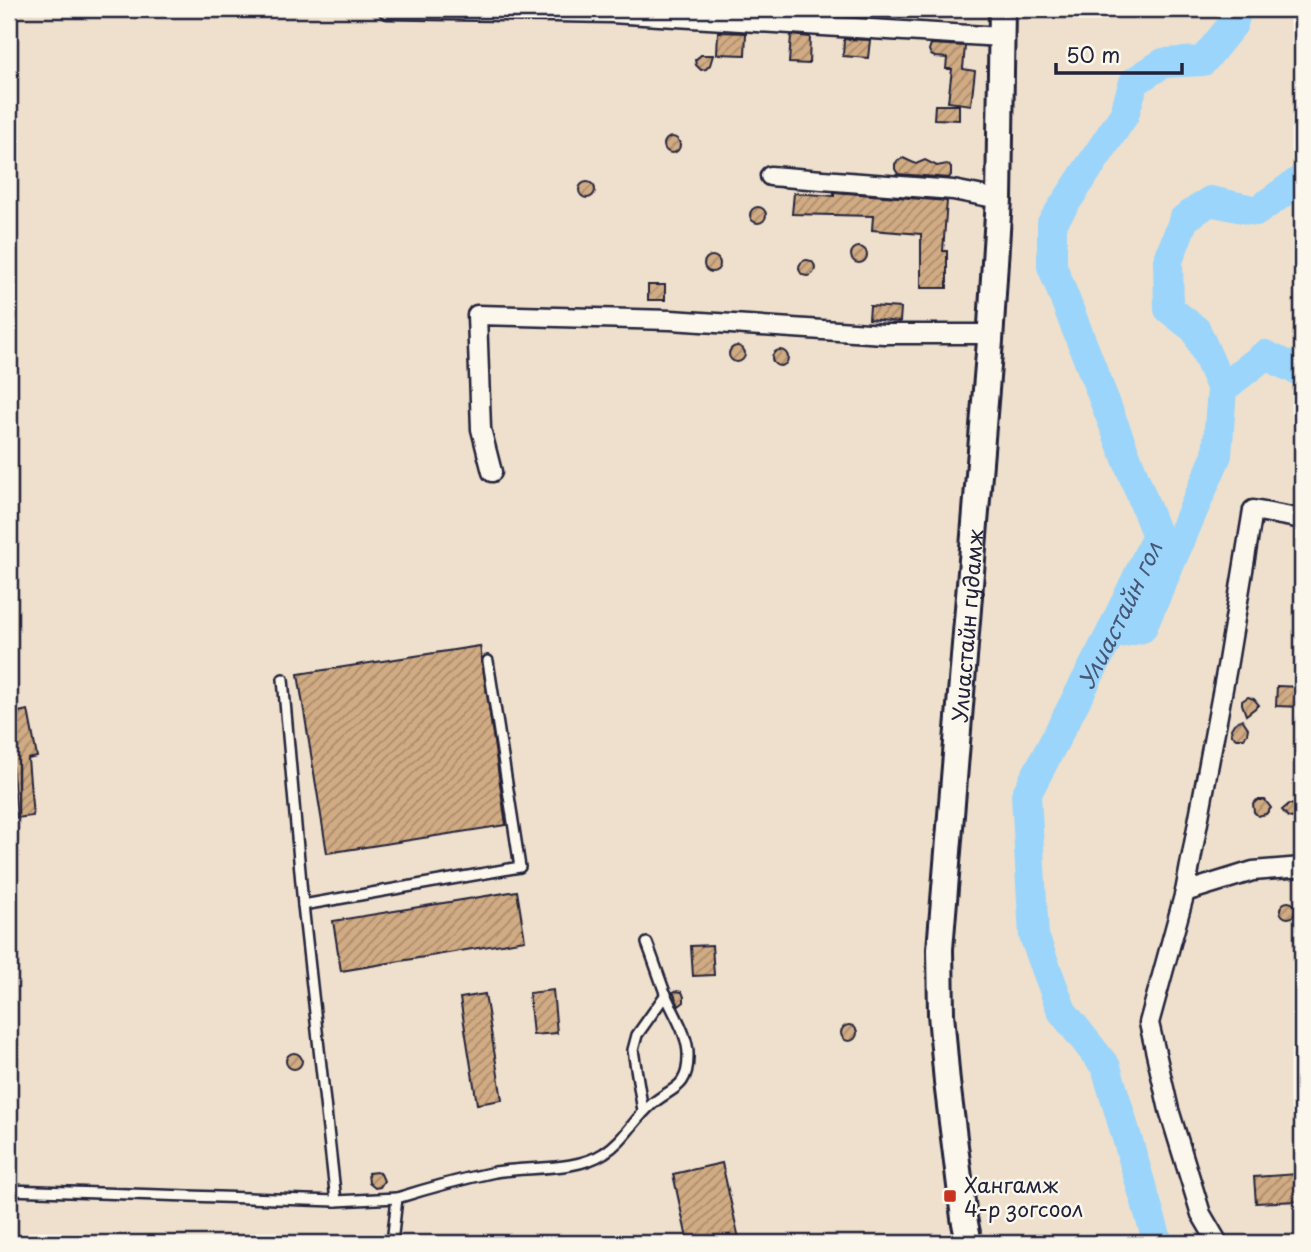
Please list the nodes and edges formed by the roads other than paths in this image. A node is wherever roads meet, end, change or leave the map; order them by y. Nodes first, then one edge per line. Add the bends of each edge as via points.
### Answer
1 (388, 9) edge
2 (1002, 9) edge
3 (1001, 37) junction
4 (770, 176) dead end
5 (999, 199) junction
6 (990, 334) junction
7 (492, 472) dead end
8 (1302, 519) edge
9 (488, 662) dead end
10 (283, 679) dead end
11 (1302, 867) edge
12 (1185, 892) junction
13 (303, 905) junction
14 (647, 943) dead end
15 (666, 994) junction
16 (643, 1111) junction
17 (9, 1190) edge
18 (397, 1198) junction
19 (336, 1202) junction
20 (392, 1243) edge
21 (969, 1243) edge
22 (1218, 1243) edge

1 - 3 street via 611,13
2 - 3 main road, Улиастайн гудамж
3 - 5 main road, Улиастайн гудамж
4 - 5 street via 953,190
5 - 6 main road, Улиастайн гудамж
6 - 7 street via 884,334 671,320 477,315 481,429
6 - 21 main road, Улиастайн гудамж via 940,949 947,1082
8 - 12 street via 1253,510
9 - 13 lane via 520,867
10 - 13 lane
11 - 12 street via 1253,871
12 - 22 street via 1149,1023 1169,1110 1201,1213
13 - 19 lane
14 - 15 lane
15 - 16 lane via 637,1035 634,1050
15 - 16 lane via 687,1043 685,1080
16 - 18 lane via 617,1144 591,1160 497,1172
17 - 19 lane
18 - 19 lane
18 - 20 lane

